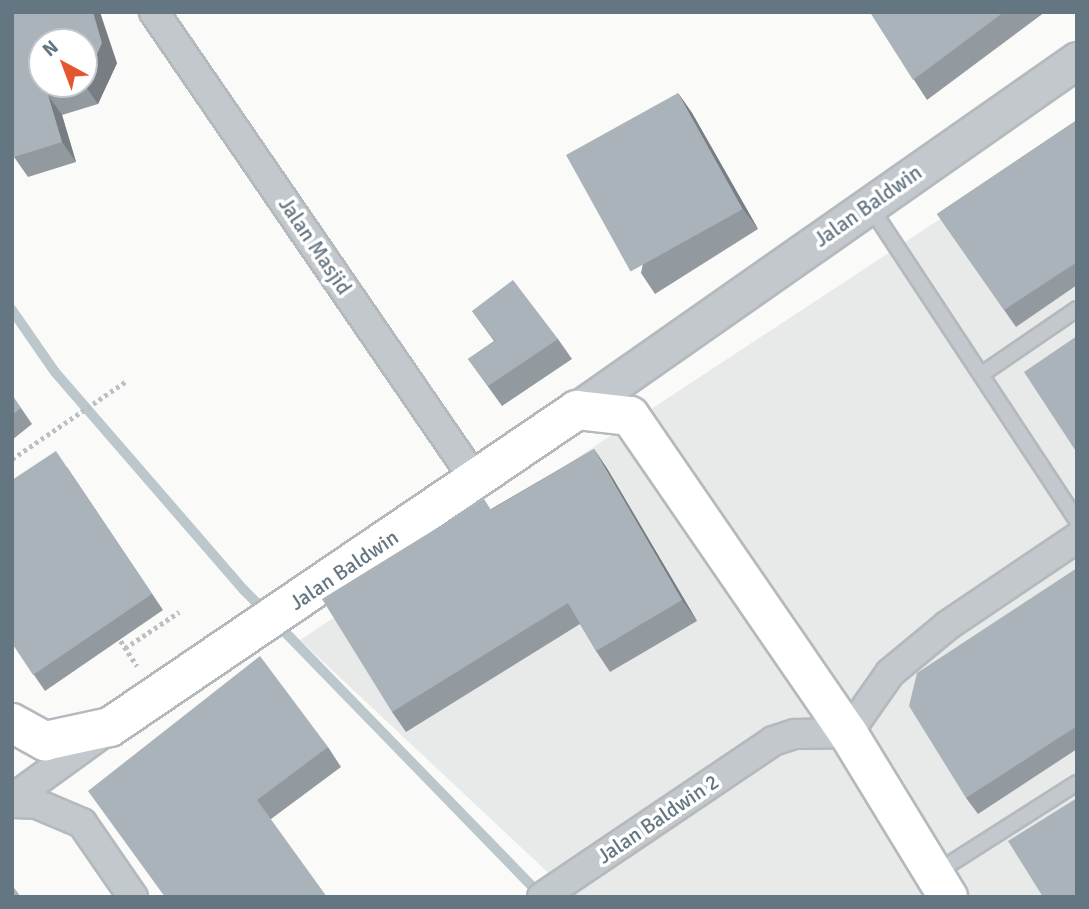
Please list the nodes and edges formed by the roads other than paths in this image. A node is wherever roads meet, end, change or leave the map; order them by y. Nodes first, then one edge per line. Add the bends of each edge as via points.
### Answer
1 (154, 12) edge
2 (1077, 60) edge
3 (869, 205) junction
4 (1077, 309) edge
5 (660, 351) junction
6 (982, 374) junction
7 (577, 410) junction
8 (630, 415) junction
9 (475, 481) junction
10 (1077, 522) edge
11 (1077, 538) edge
12 (14, 727) edge
13 (110, 727) junction
14 (848, 733) junction
15 (1077, 783) edge
16 (12, 801) edge
17 (940, 886) edge
18 (552, 890) edge
19 (133, 897) edge

1 - 9 street, Jalan Masjid
2 - 3 street, Jalan Baldwin
3 - 5 street, Jalan Baldwin
3 - 6 lane
4 - 6 lane
5 - 7 street, Jalan Baldwin
5 - 8 street via 636,386
6 - 10 lane
7 - 8 highway
7 - 9 highway, Jalan Baldwin
8 - 14 highway
9 - 13 highway, Jalan Baldwin
11 - 14 street via 948,625 890,674
12 - 13 highway via 45,741
13 - 16 street
14 - 17 highway
14 - 18 street, Jalan Baldwin 2 via 795,734 773,741
15 - 17 lane
16 - 19 street via 37,804 82,823

